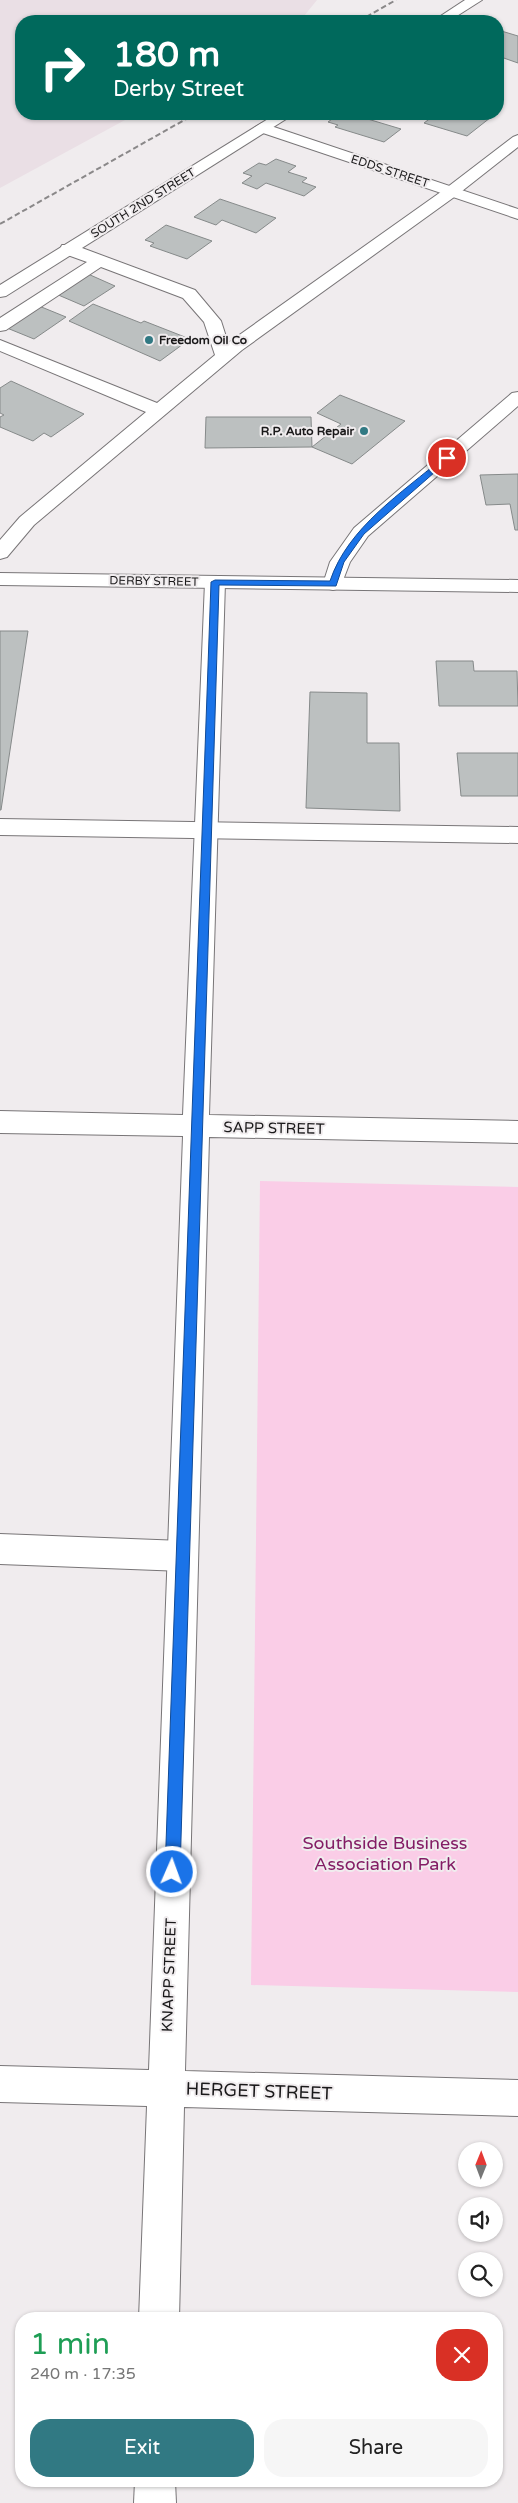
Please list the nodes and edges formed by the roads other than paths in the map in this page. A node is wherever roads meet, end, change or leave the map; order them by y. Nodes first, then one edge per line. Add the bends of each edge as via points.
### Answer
1 (475, 0) edge
2 (450, 15) edge
3 (276, 120) edge
4 (262, 128) junction
5 (518, 140) edge
6 (451, 192) junction
7 (518, 214) edge
8 (68, 249) junction
9 (99, 261) junction
10 (0, 292) edge
11 (0, 326) edge
12 (0, 345) edge
13 (224, 356) junction
14 (518, 397) edge
15 (158, 410) junction
16 (511, 410) edge
17 (0, 553) edge
18 (0, 579) edge
19 (215, 582) junction
20 (333, 584) junction
21 (518, 586) edge
22 (0, 827) edge
23 (208, 830) junction
24 (518, 835) edge
25 (0, 1122) edge
26 (196, 1127) junction
27 (518, 1132) edge
28 (0, 1549) edge
29 (183, 1556) junction
30 (0, 2084) edge
31 (165, 2088) junction
32 (518, 2098) edge
33 (159, 2312) edge
34 (155, 2487) edge
35 (155, 2503) edge

1 - 2 street
3 - 4 street, SOUTH 2ND STREET
4 - 6 street, EDDS STREET
4 - 8 street, SOUTH 2ND STREET
5 - 6 street
6 - 7 street, EDDS STREET
6 - 13 street
8 - 9 street
8 - 10 street, SOUTH 2ND STREET
9 - 11 street
9 - 13 street via 189,294 212,321
12 - 15 street
13 - 15 street
14 - 16 street
15 - 17 street via 27,521
16 - 20 street via 361,532 340,562
18 - 19 street, DERBY STREET
19 - 20 street, DERBY STREET
19 - 23 street, KNAPP STREET
20 - 21 street, DERBY STREET
22 - 23 street
23 - 24 street
23 - 26 street, KNAPP STREET
25 - 26 street, SAPP STREET
26 - 27 street, SAPP STREET
26 - 29 street, KNAPP STREET
28 - 29 street
29 - 31 street, KNAPP STREET
30 - 31 street, HERGET STREET
31 - 32 street, HERGET STREET
31 - 33 street, KNAPP STREET
34 - 35 street

